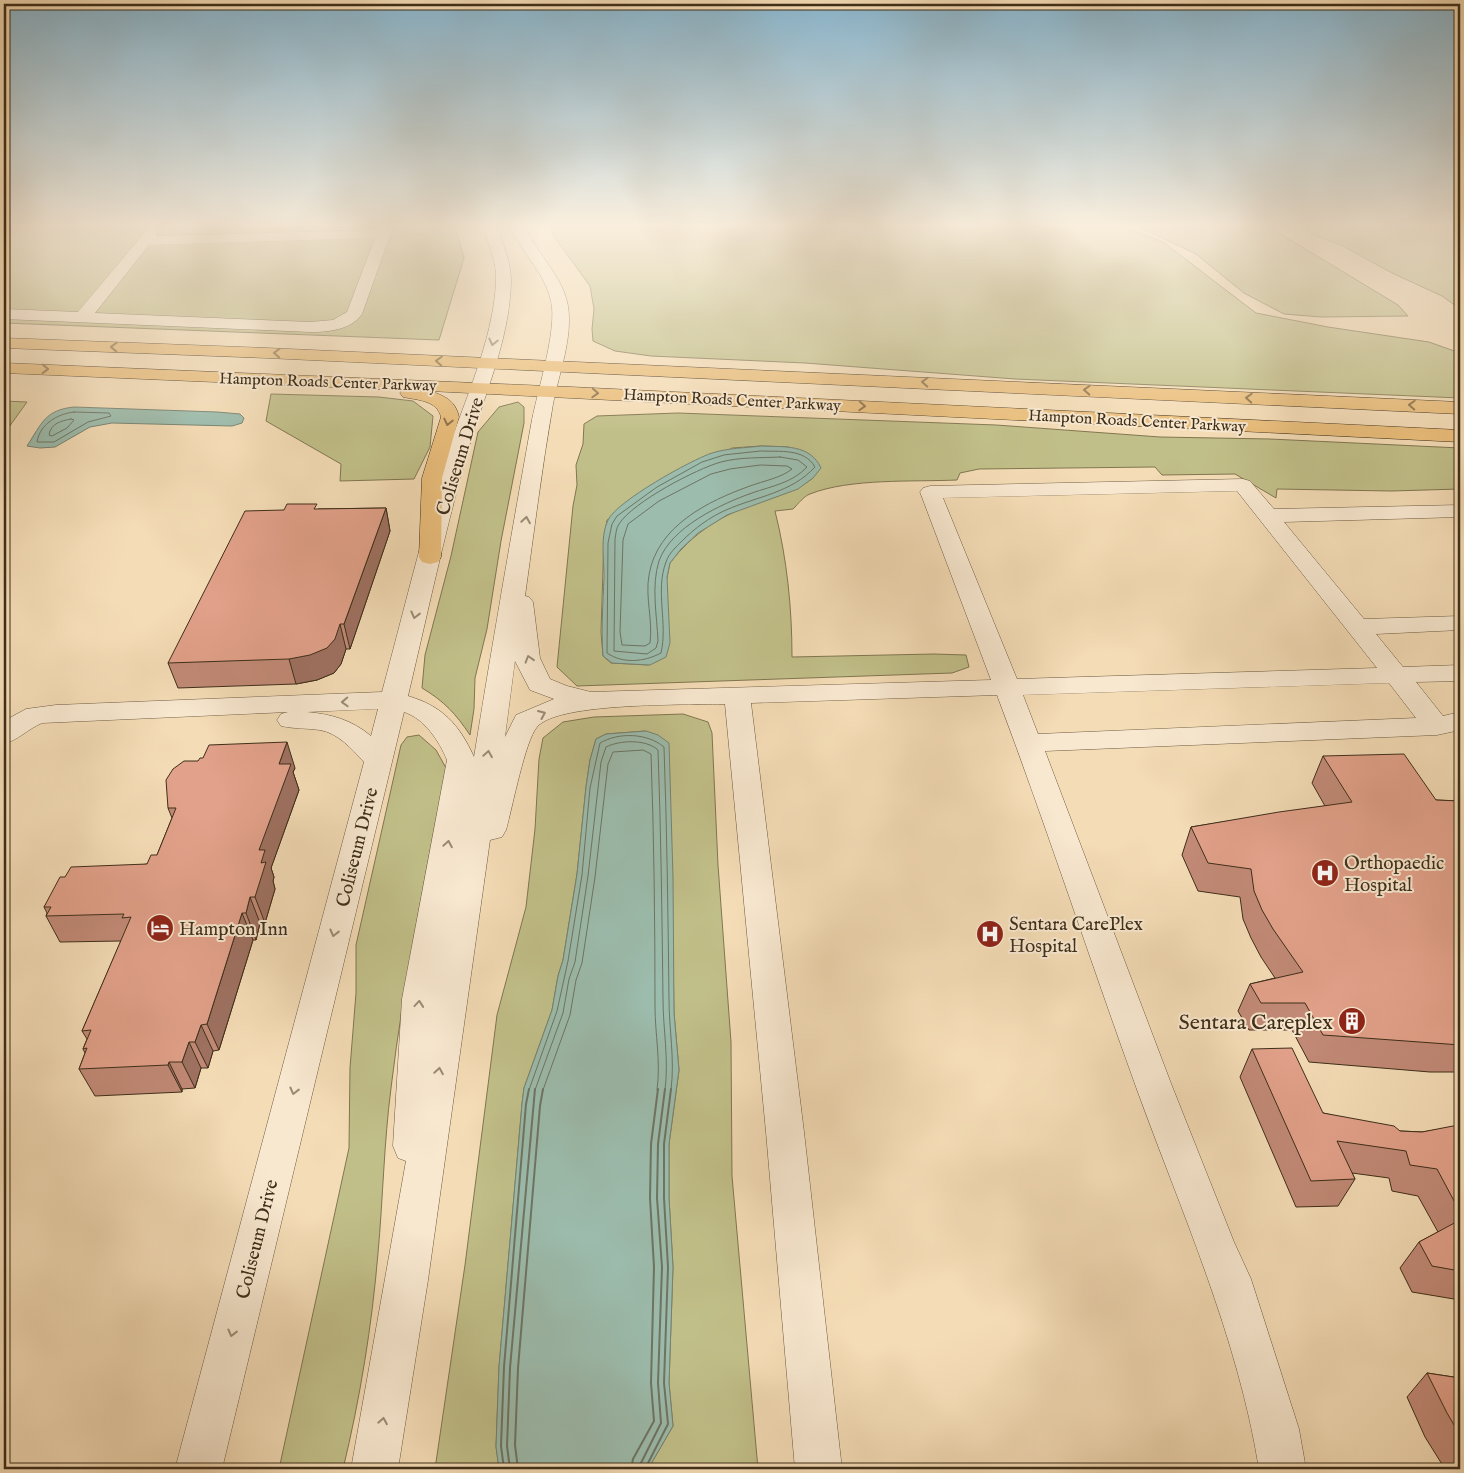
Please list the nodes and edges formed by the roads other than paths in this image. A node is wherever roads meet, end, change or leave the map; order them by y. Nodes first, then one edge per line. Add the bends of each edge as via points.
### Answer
1 (100, 296) edge
2 (361, 296) edge
3 (501, 296) edge
4 (557, 296) edge
5 (4, 314) edge
6 (82, 318) junction
7 (4, 343) edge
8 (488, 363) junction
9 (552, 366) junction
10 (4, 368) edge
11 (86, 371) junction
12 (480, 388) junction
13 (546, 391) junction
14 (1460, 408) edge
15 (1109, 418) junction
16 (1460, 436) edge
17 (1460, 442) edge
18 (1460, 511) edge
19 (1267, 516) junction
20 (430, 556) junction
21 (517, 568) junction
22 (1460, 623) edge
23 (1358, 627) junction
24 (1460, 672) edge
25 (1396, 675) junction
26 (1007, 687) junction
27 (737, 696) junction
28 (393, 700) junction
29 (593, 700) junction
30 (1449, 724) edge
31 (5, 734) edge
32 (1028, 743) junction
33 (378, 760) junction
34 (457, 951) junction
35 (407, 1280) junction
36 (198, 1469) edge
37 (374, 1469) edge
38 (819, 1469) edge
39 (1283, 1469) edge

1 - 6 street
2 - 6 street via 354,314 330,326
3 -> 8 street, Coliseum Drive
4 - 9 street via 560,322
5 - 6 street
8 -> 7 main road, Hampton Roads Center Parkway
8 - 9 main road, Hampton Roads Center Parkway
8 - 12 street, Coliseum Drive
9 - 13 street
14 -> 9 main road, Hampton Roads Center Parkway
10 -> 11 main road, Hampton Roads Center Parkway
11 - 12 main road, Hampton Roads Center Parkway
11 -> 20 main road via 403,392 435,399 447,408 450,417 432,478
12 - 13 main road, Hampton Roads Center Parkway
12 - 20 street, Coliseum Drive via 461,439
13 -> 15 main road, Hampton Roads Center Parkway
21 -> 13 street
15 - 16 main road, Hampton Roads Center Parkway
15 - 17 main road via 1206,430
18 - 19 street
19 - 23 street
19 - 26 street via 1243,485 930,492
20 -> 28 street, Coliseum Drive
29 -> 21 street via 539,684 527,658
34 -> 21 street
22 - 23 street
23 - 25 street
24 - 25 street
25 - 26 street
25 - 30 street
26 - 27 street
26 - 32 street
27 - 29 street
27 - 38 street
28 -> 31 street via 56,713 36,715
28 - 33 street, Coliseum Drive
35 -> 28 street via 419,999 461,760 453,741 438,723 418,708
34 -> 29 street via 515,744 526,721 556,707
30 - 32 street
31 - 33 street via 38,729 308,720 326,722 352,734
32 - 39 street via 1154,1086 1230,1279 1276,1430
33 -> 36 street, Coliseum Drive
35 -> 34 street
37 -> 35 street

